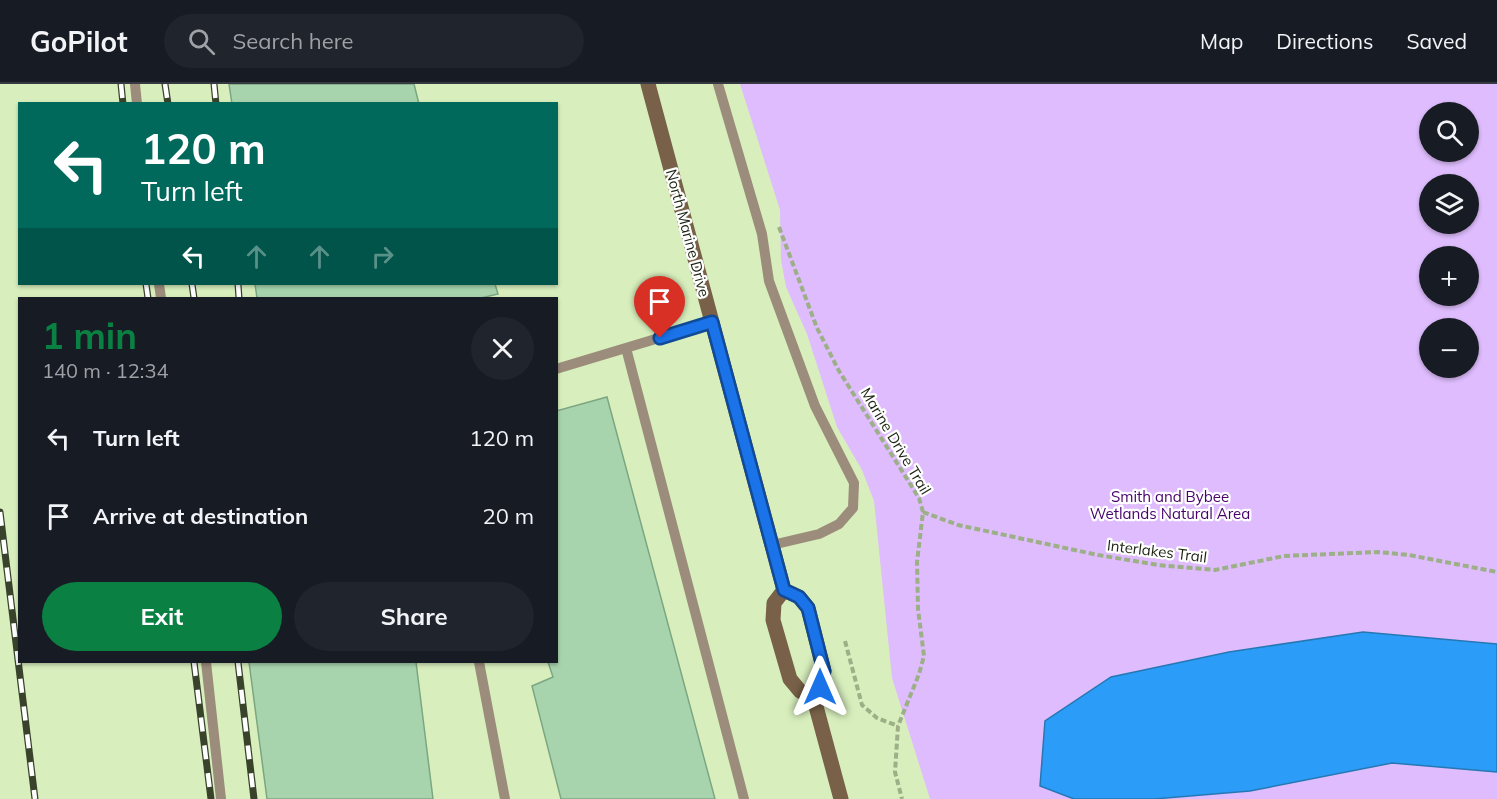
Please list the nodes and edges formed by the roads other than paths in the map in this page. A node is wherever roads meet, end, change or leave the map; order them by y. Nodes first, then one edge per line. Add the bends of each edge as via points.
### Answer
1 (135, 84) edge
2 (648, 84) edge
3 (718, 84) edge
4 (137, 102) edge
5 (712, 322) junction
6 (626, 348) junction
7 (558, 368) edge
8 (772, 545) junction
9 (784, 590) junction
10 (206, 663) edge
11 (479, 663) edge
12 (814, 699) junction
13 (221, 799) edge
14 (505, 799) edge
15 (744, 799) edge
16 (841, 799) edge

1 - 4 lane
2 - 5 main road, North Marine Drive
3 - 8 lane via 762,234 769,281 815,406 854,483 853,508 839,524 819,534
5 - 6 lane
5 - 8 main road, North Marine Drive
6 - 7 lane
6 - 15 lane
8 - 9 main road, North Marine Drive
9 - 12 main road via 799,597 808,608 824,671
9 - 12 main road via 774,603 776,631 790,679
10 - 13 lane
11 - 14 lane
12 - 16 main road

